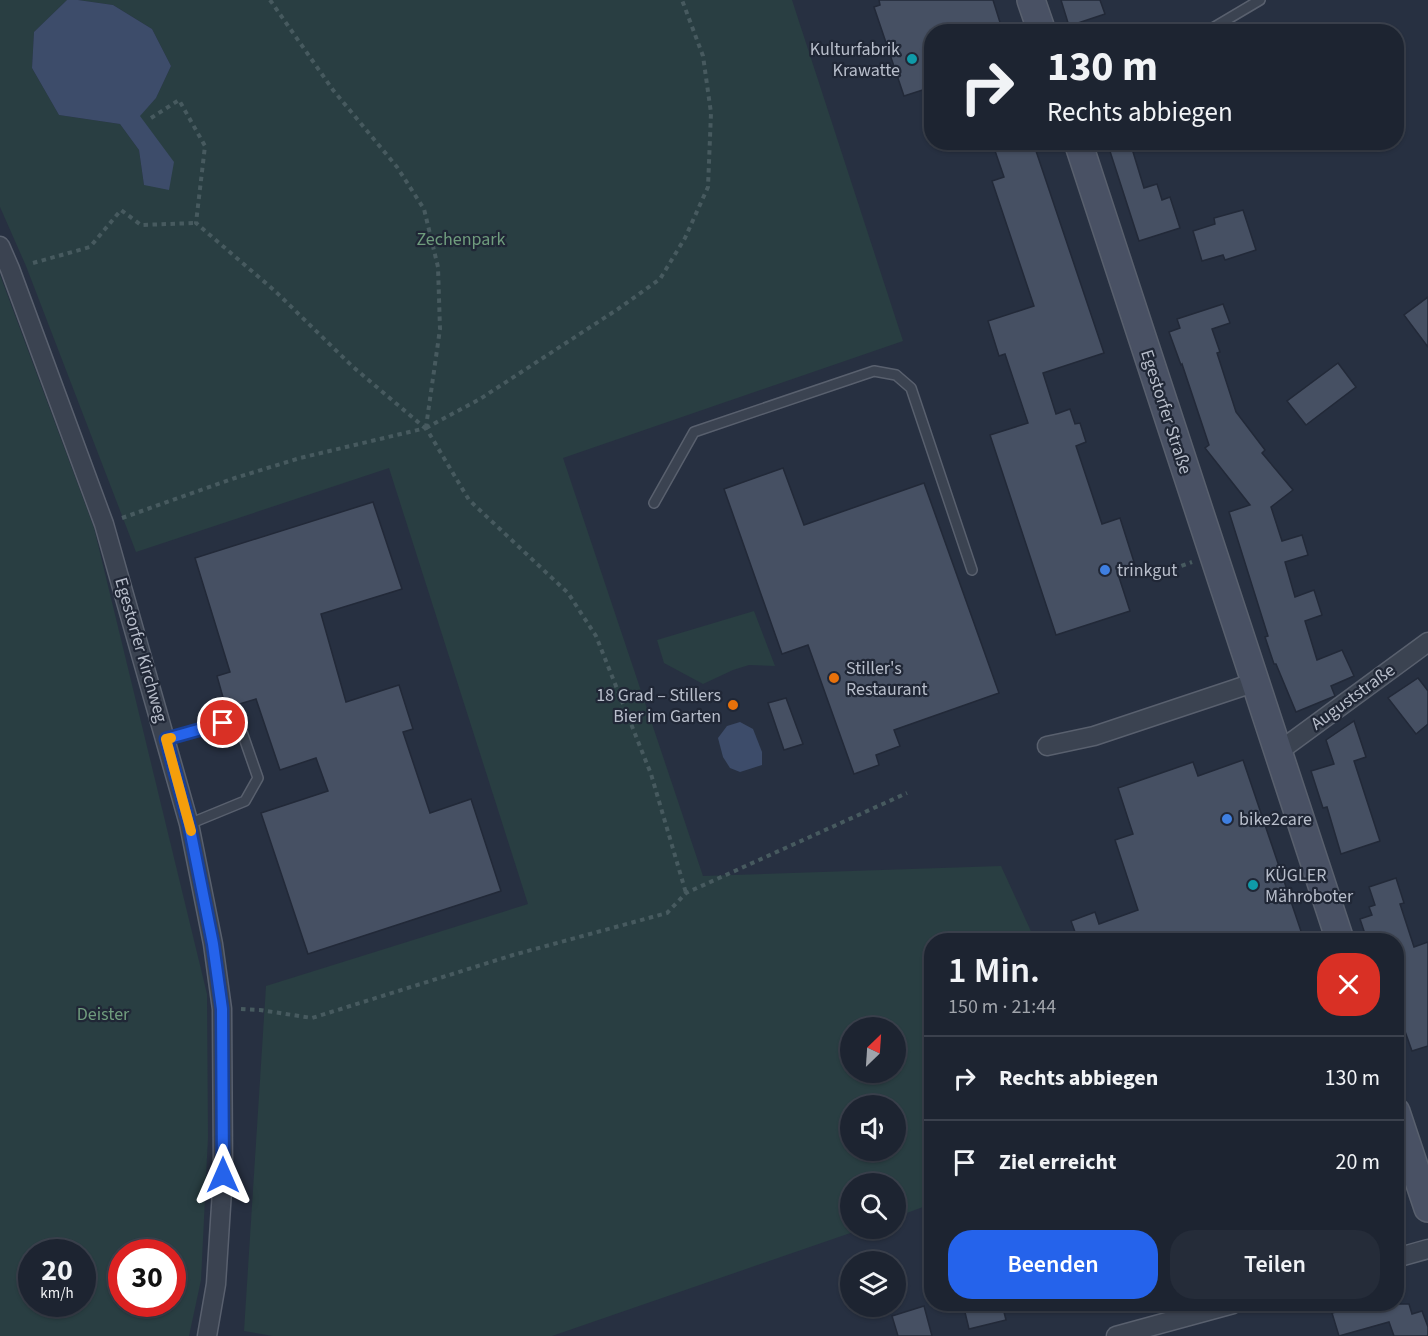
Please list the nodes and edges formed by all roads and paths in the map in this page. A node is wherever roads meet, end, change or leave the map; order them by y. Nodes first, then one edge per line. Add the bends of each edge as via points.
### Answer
1 (270, 0) edge
2 (682, 0) edge
3 (1031, 0) edge
4 (1260, 0) edge
5 (1039, 24) edge
6 (1220, 24) edge
7 (151, 118) dead end
8 (1081, 150) edge
9 (196, 224) junction
10 (0, 246) edge
11 (33, 263) dead end
12 (426, 428) junction
13 (654, 503) dead end
14 (104, 524) junction
15 (1213, 554) junction
16 (972, 570) dead end
17 (1156, 575) dead end
18 (1428, 642) edge
19 (1256, 682) junction
20 (166, 739) junction
21 (1047, 746) dead end
22 (1278, 752) junction
23 (907, 793) dead end
24 (189, 824) junction
25 (686, 893) junction
26 (1338, 933) edge
27 (222, 1009) junction
28 (1404, 1136) edge
29 (1428, 1208) edge
30 (1428, 1249) edge
31 (1404, 1256) edge
32 (1207, 1311) edge
33 (207, 1336) edge
34 (1116, 1336) edge

1 - 12 path via 333,90 397,167 424,209 438,267 440,329
2 - 12 path via 703,56 711,114 708,187 685,238 660,279 480,399
3 - 5 main road
4 - 6 lane
7 - 9 path via 179,100 205,146
8 - 15 main road, Egestorfer Straße
9 - 11 path via 141,225 121,210 90,247
9 - 12 path
10 - 14 street, Egestorfer Kirchweg
12 - 14 path via 300,458
12 - 25 path via 469,500 568,593 596,636 651,774
13 - 16 lane via 694,432 873,371 896,375 911,388
14 - 20 street, Egestorfer Kirchweg
15 - 17 path
15 - 19 main road, Egestorfer Straße
18 - 22 street, Auguststraße
19 - 21 street via 1094,736
19 - 22 main road, Egestorfer Straße
20 - 24 street, Egestorfer Kirchweg
20 - 24 lane via 223,723 242,732 258,778 245,801
22 - 26 main road, Egestorfer Straße
23 - 25 path
24 - 27 street, Egestorfer Kirchweg
25 - 27 path via 667,913 513,955 312,1018
27 - 33 street, Egestorfer Kirchweg via 223,1175 216,1284
28 - 29 main road
30 - 31 street
32 - 34 street

